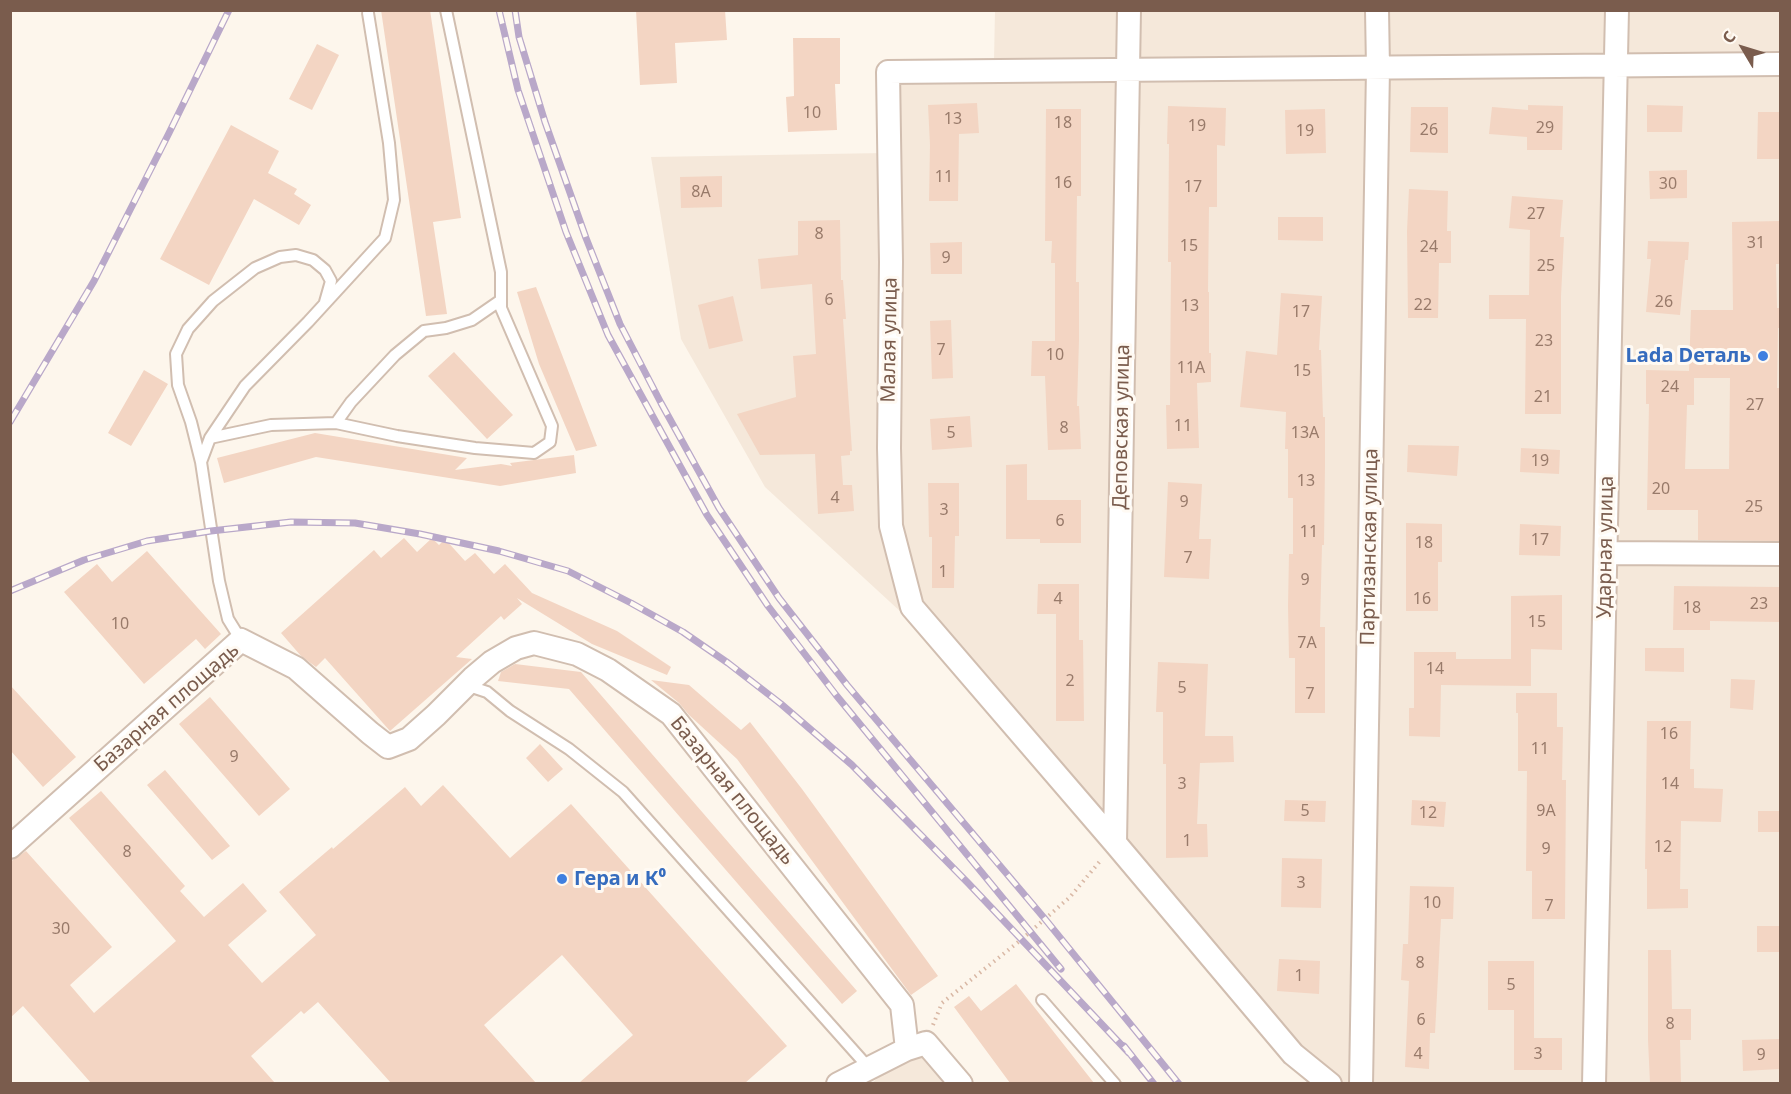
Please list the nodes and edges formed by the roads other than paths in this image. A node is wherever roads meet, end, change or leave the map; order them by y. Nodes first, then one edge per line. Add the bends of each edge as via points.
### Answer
1 (446, 10) edge
2 (1129, 10) edge
3 (1377, 10) edge
4 (1617, 10) edge
5 (368, 13) dead end
6 (1780, 64) edge
7 (1617, 66) junction
8 (1378, 68) junction
9 (1128, 70) junction
10 (501, 300) junction
11 (325, 304) junction
12 (336, 423) junction
13 (210, 438) junction
14 (201, 462) junction
15 (1606, 554) junction
16 (1780, 554) edge
17 (241, 640) junction
18 (466, 685) junction
19 (1115, 843) junction
20 (10, 847) edge
21 (1042, 1000) dead end
22 (907, 1049) junction
23 (869, 1068) junction
24 (838, 1083) edge
25 (961, 1083) edge
26 (1115, 1083) edge
27 (1330, 1083) edge
28 (1361, 1083) edge
29 (1594, 1083) edge

1 - 10 lane via 501,272
2 - 9 street, Деповская улица
3 - 8 street, Партизанская улица
4 - 7 street, Ударная улица
5 - 11 lane via 394,200 385,238
6 - 7 street
7 - 8 street
7 - 15 street, Ударная улица
8 - 9 street
8 - 28 street, Партизанская улица
9 - 19 street, Деповская улица
9 - 19 street, Малая улица via 888,72 891,526 912,607
10 - 12 lane via 472,320 424,332 395,355
10 - 12 lane via 501,308 552,426 550,442 534,453 475,448
11 - 13 lane via 245,386
11 - 14 lane via 331,281 325,270 314,260 296,255 280,257 255,267 213,301 188,329 176,354 178,385
12 - 13 lane via 271,425
13 - 14 lane
14 - 17 lane via 219,581 228,619
15 - 16 street
15 - 29 street, Ударная улица
17 - 18 street, Базарная площадь via 296,668 388,747 409,739
17 - 20 street, Базарная площадь
18 - 22 street, Базарная площадь via 492,662 534,643 577,654 608,670 671,714 902,1005
18 - 23 lane via 487,693 623,792
19 - 27 street via 1293,1054
21 - 26 lane
22 - 23 street
22 - 25 street via 926,1043
23 - 24 street

